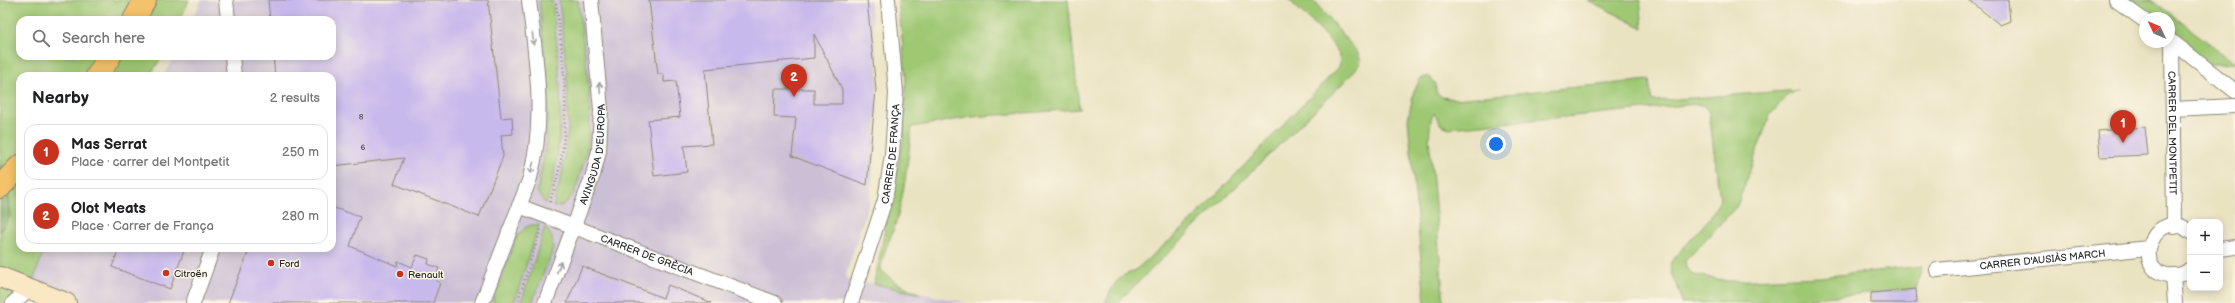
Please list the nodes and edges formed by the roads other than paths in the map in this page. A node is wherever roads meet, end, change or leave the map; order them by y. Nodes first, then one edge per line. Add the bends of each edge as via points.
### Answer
1 (145, 0) edge
2 (226, 0) edge
3 (529, 0) edge
4 (590, 0) edge
5 (888, 0) edge
6 (2116, 0) edge
7 (136, 16) edge
8 (228, 16) edge
9 (2139, 17) edge
10 (2175, 44) edge
11 (2170, 48) edge
12 (107, 60) edge
13 (232, 60) edge
14 (100, 72) edge
15 (234, 72) edge
16 (2235, 91) edge
17 (2235, 106) edge
18 (2173, 109) junction
19 (16, 170) edge
20 (0, 187) edge
21 (519, 206) junction
22 (574, 226) junction
23 (2174, 226) junction
24 (2187, 230) edge
25 (2235, 247) edge
26 (2149, 248) junction
27 (2223, 248) edge
28 (212, 252) edge
29 (1937, 270) dead end
30 (2187, 271) edge
31 (2173, 275) junction
32 (0, 277) edge
33 (29, 296) edge
34 (13, 303) edge
35 (66, 303) edge
36 (193, 303) edge
37 (482, 303) edge
38 (545, 303) edge
39 (775, 303) edge
40 (850, 303) edge
41 (2175, 303) edge

1 - 7 main road
2 - 8 street
3 -> 21 street via 539,93 537,142 535,158
22 -> 4 street, AVINGUDA D'EUROPA via 593,175 601,132 600,84
5 - 40 street, CARRER DE FRANÇA via 896,93 892,155 885,200
6 - 9 street
10 - 16 street
11 - 18 street, CARRER DEL MONTPETIT
12 - 14 main road
13 - 15 street
17 - 18 street
18 - 23 street, CARRER DEL MONTPETIT
19 - 20 main road
21 - 22 street, CARRER DE GRÈCIA
21 - 37 street
38 -> 22 street, AVINGUDA D'EUROPA
22 - 39 street, CARRER DE GRÈCIA
23 - 24 street
23 - 26 street via 2160,230 2154,235
25 - 27 street
26 - 29 street, CARRER D'AUSIÀS MARCH
26 - 31 street via 2149,257 2158,270
28 - 36 street
30 - 31 street
31 - 41 street
32 - 33 main road
33 - 34 street
33 - 35 main road

